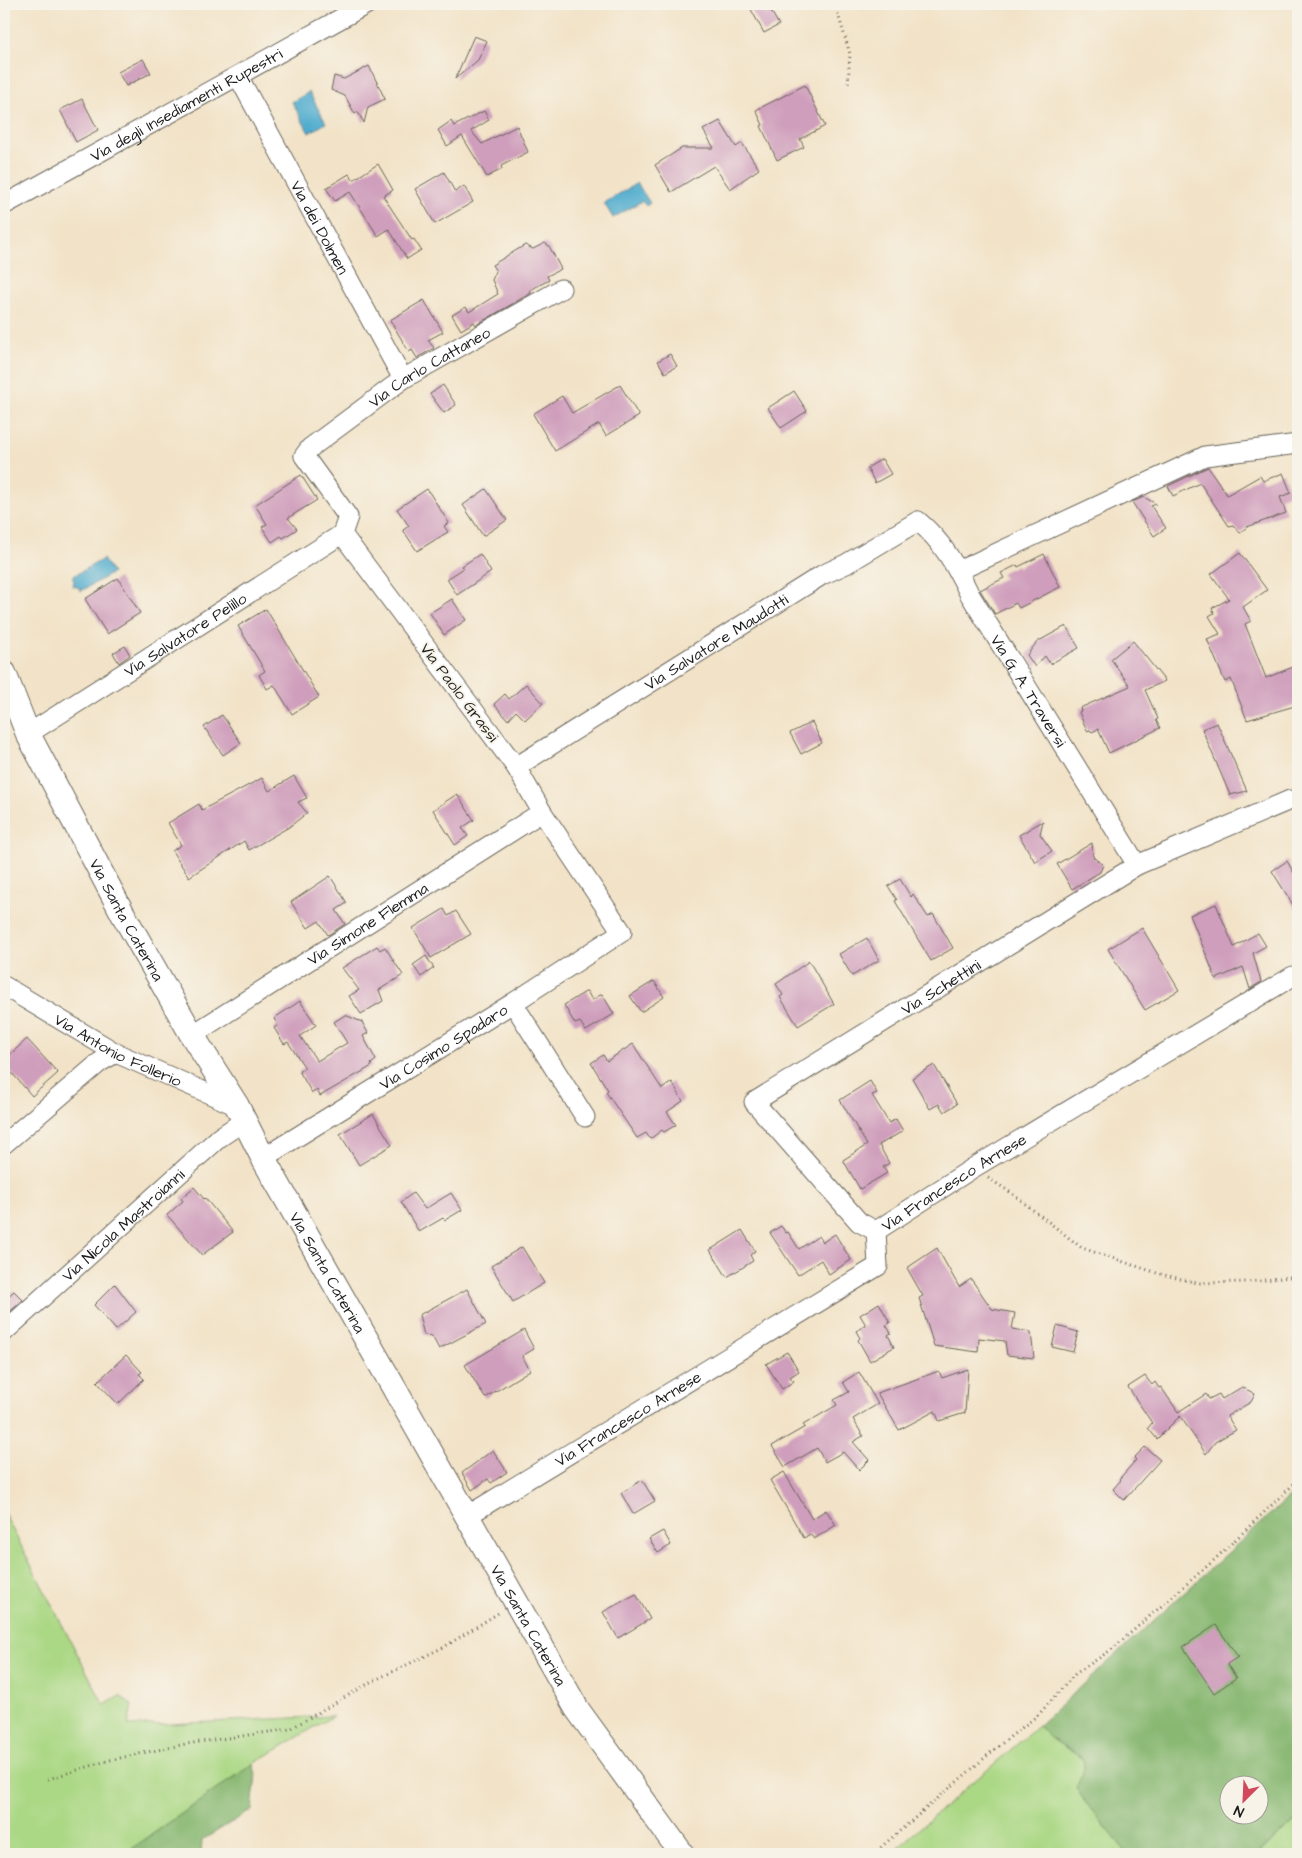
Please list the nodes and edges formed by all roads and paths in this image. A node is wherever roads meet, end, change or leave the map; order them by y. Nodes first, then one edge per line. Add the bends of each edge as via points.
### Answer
1 (367, 4) edge
2 (835, 4) edge
3 (238, 76) junction
4 (848, 84) dead end
5 (4, 205) edge
6 (562, 289) dead end
7 (403, 379) junction
8 (1298, 444) edge
9 (918, 521) joint
10 (342, 534) junction
11 (958, 571) junction
12 (4, 673) edge
13 (28, 734) junction
14 (516, 767) junction
15 (1290, 800) dead end
16 (542, 812) junction
17 (1137, 865) junction
18 (622, 932) joint
19 (1294, 976) dead end
20 (4, 986) edge
21 (513, 1003) junction
22 (192, 1034) junction
23 (116, 1053) junction
24 (240, 1114) junction
25 (585, 1117) dead end
26 (4, 1144) edge
27 (263, 1158) junction
28 (973, 1168) junction
29 (876, 1231) junction
30 (1298, 1276) edge
31 (4, 1332) edge
32 (1298, 1480) edge
33 (466, 1516) junction
34 (516, 1602) junction
35 (48, 1779) dead end
36 (682, 1854) edge
37 (873, 1854) edge

1 - 3 street, Via degli Insediamenti Rupestri
2 - 4 path via 850,54
3 - 5 street, Via degli Insediamenti Rupestri
3 - 7 street, Via dei Dolmen
6 - 7 street, Via Carlo Cattaneo
7 - 10 street, Via Carlo Cattaneo via 310,448 304,456 348,517
8 - 11 street via 1205,456
9 - 11 street, Via G. A. Traversi via 934,534
9 - 14 street, Via Salvatore Maudotti via 822,575
10 - 13 street, Via Salvatore Pelillo
10 - 14 street, Via Paolo Grassi
11 - 17 street, Via G. A. Traversi via 970,596
12 - 13 street, Via Santa Caterina
13 - 22 street, Via Santa Caterina via 123,914
14 - 16 street, Via Paolo Grassi
15 - 17 street, Via Schettini
16 - 18 street, Via Paolo Grassi
16 - 22 street, Via Simone Flemma
17 - 29 street, Via Schettini via 754,1102 859,1222
18 - 21 street, Via Cosimo Spadaro
19 - 28 street, Via Francesco Arnese
20 - 23 street, Via Antonio Follerio
21 - 25 street
21 - 27 street, Via Cosimo Spadaro
22 - 24 street, Via Santa Caterina
23 - 24 street, Via Antonio Follerio
23 - 26 street via 100,1062
24 - 27 street, Via Santa Caterina
24 - 31 street, Via Nicola Mastroianni via 220,1137
27 - 33 street, Via Santa Caterina
28 - 29 street, Via Francesco Arnese
28 - 30 path via 1010,1192 1082,1248 1157,1273 1197,1283 1248,1282
29 - 33 street, Via Francesco Arnese via 878,1266
32 - 37 path via 1112,1650 1075,1674 1039,1714
33 - 34 street, Via Santa Caterina
34 - 35 path via 444,1647 373,1681 290,1729 176,1746 110,1760
34 - 36 street, Via Santa Caterina via 577,1709

